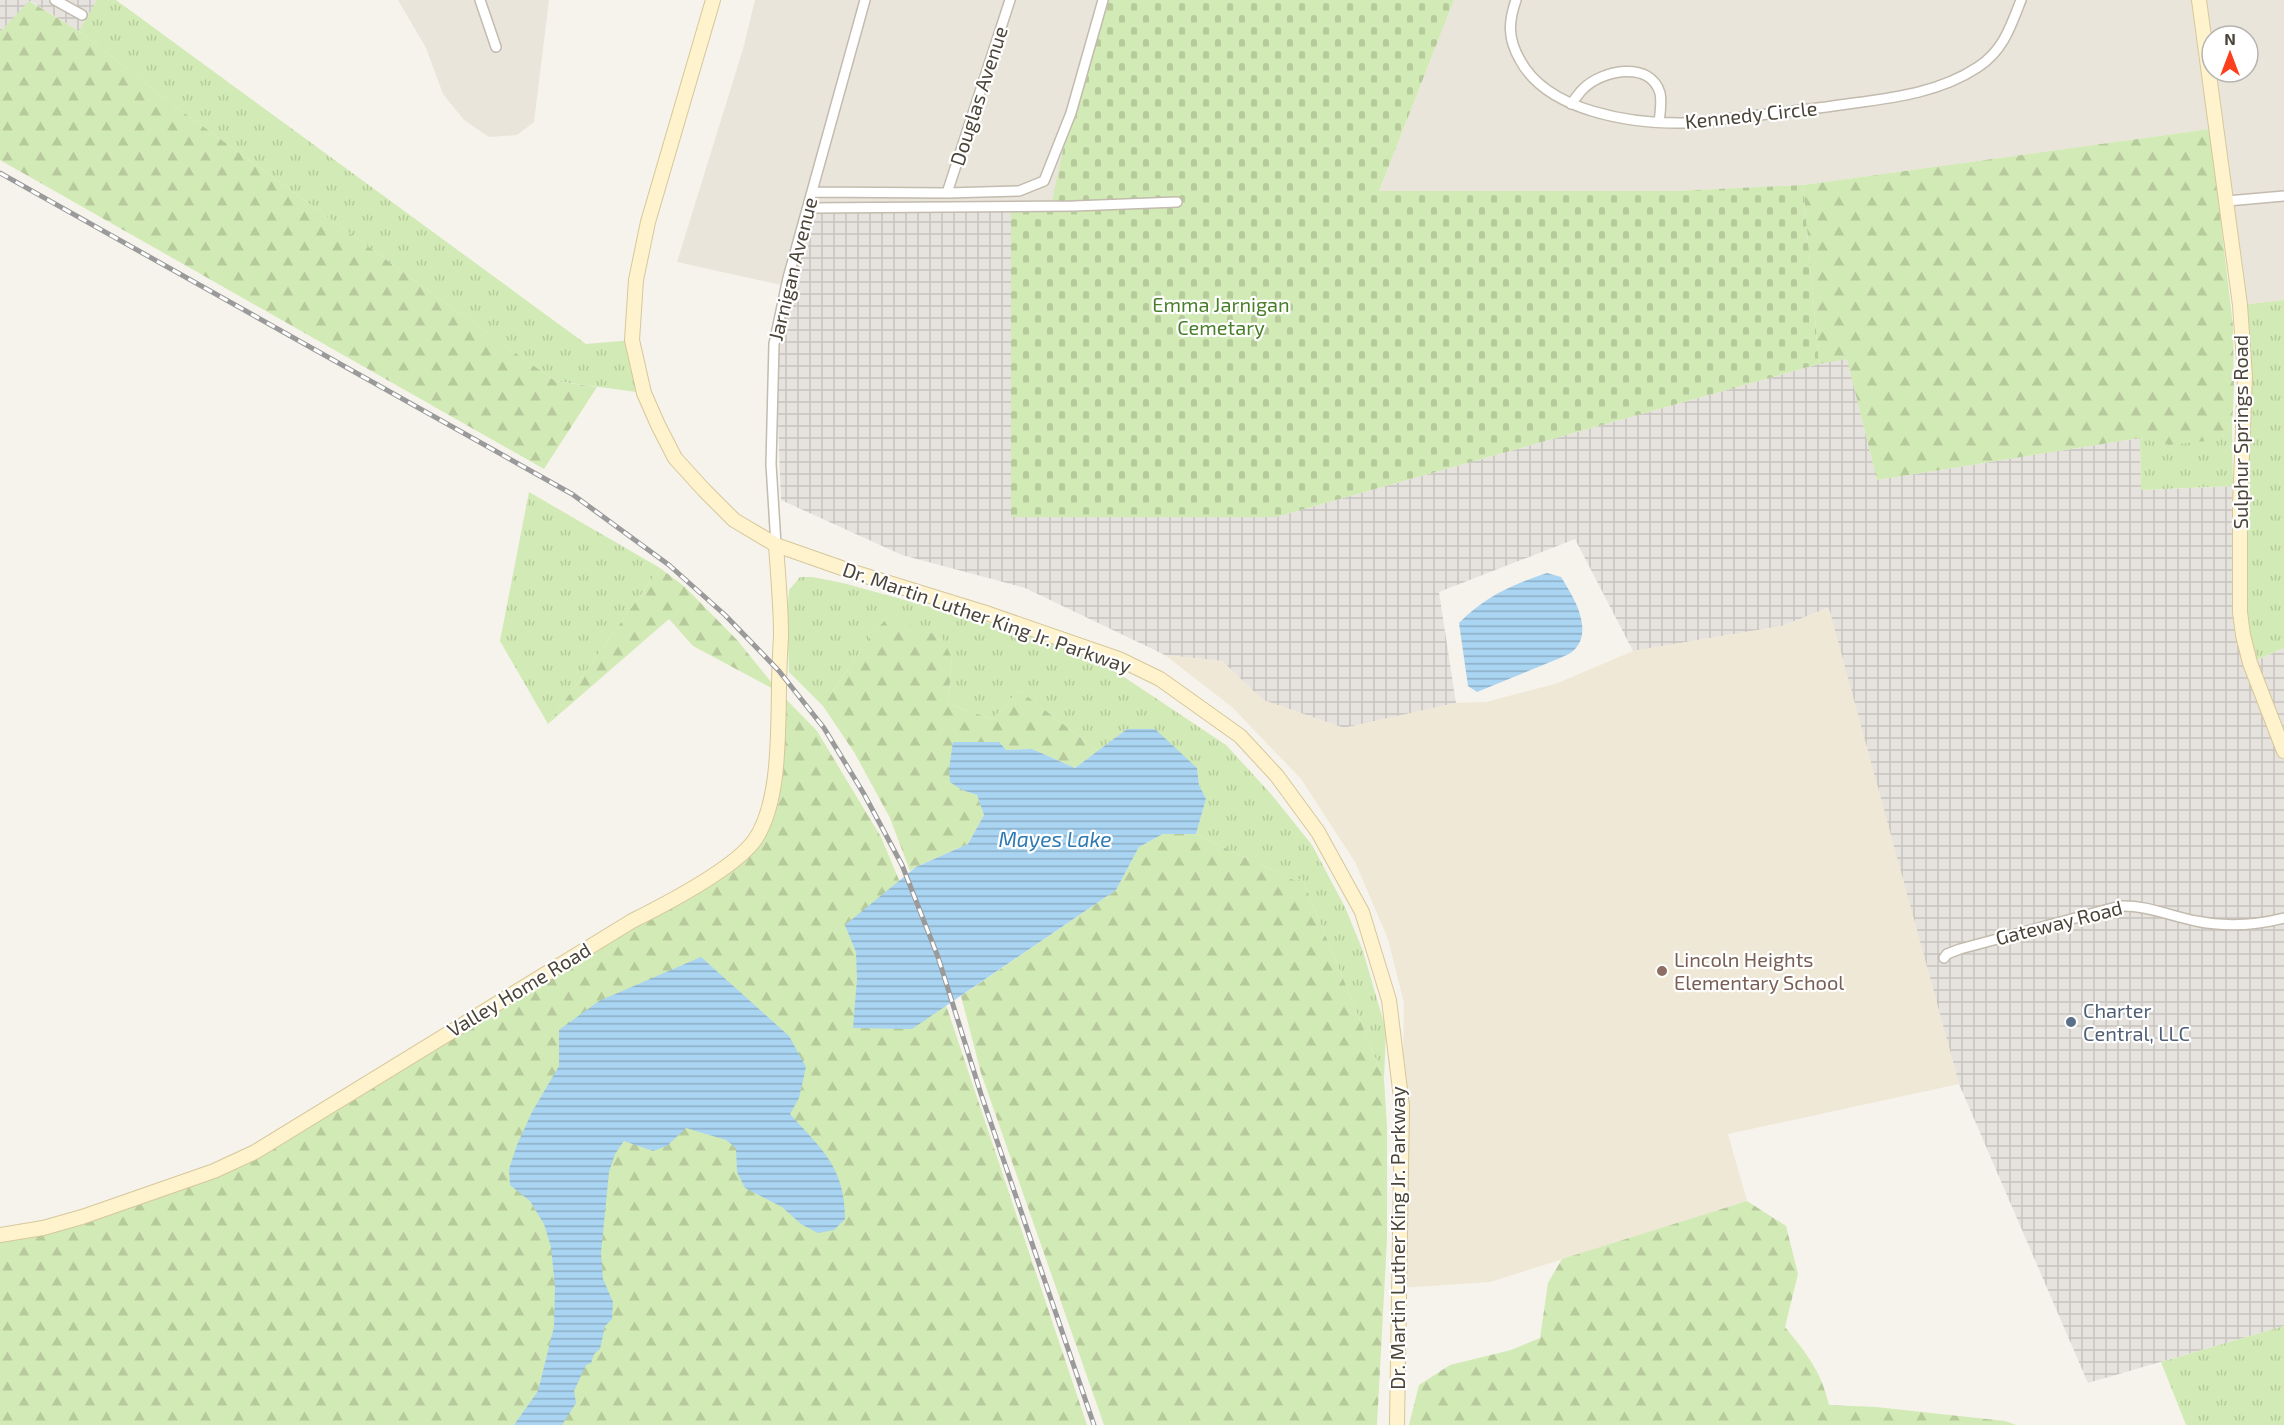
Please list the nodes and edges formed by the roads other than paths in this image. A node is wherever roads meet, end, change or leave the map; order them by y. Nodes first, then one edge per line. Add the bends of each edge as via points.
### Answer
1 (56, 0) edge
2 (480, 0) edge
3 (712, 0) edge
4 (865, 0) edge
5 (1010, 0) edge
6 (1103, 0) edge
7 (1516, 0) edge
8 (2021, 0) edge
9 (2199, 0) edge
10 (82, 15) dead end
11 (496, 47) dead end
12 (1571, 104) junction
13 (1659, 122) junction
14 (812, 192) junction
15 (947, 193) junction
16 (2284, 196) edge
17 (2227, 201) junction
18 (1177, 202) dead end
19 (808, 208) junction
20 (776, 544) junction
21 (2284, 751) edge
22 (2284, 918) edge
23 (1944, 958) dead end
24 (0, 1235) edge
25 (1397, 1425) edge

1 - 10 street
2 - 11 street
3 - 20 street, Dr. Martin Luther King Jr. Parkway via 648,222 636,280 632,340 644,393 675,458 734,520
4 - 14 street, Jarnigan Avenue
5 - 15 street, Douglas Avenue
6 - 15 street via 1071,113 1044,181 1019,191
7 - 12 street, Kennedy Circle via 1509,19 1513,47 1525,69 1545,90
8 - 13 street, Kennedy Circle via 2006,39 1980,66 1946,85 1811,109 1687,123
9 - 17 street, Sulphur Springs Road
12 - 13 street, Kennedy Circle
12 - 13 street via 1584,88 1607,75 1625,71 1643,74 1652,79 1660,94
14 - 15 street
14 - 19 street, Jarnigan Avenue
16 - 17 street
17 - 21 street, Sulphur Springs Road via 2245,376 2240,612 2250,663
18 - 19 street
19 - 20 street, Jarnigan Avenue via 774,344 771,464
20 - 24 street, Valley Home Road via 781,634 776,757 768,809 760,831 746,850 661,907 231,1165 82,1217
20 - 25 street, Dr. Martin Luther King Jr. Parkway via 1119,659 1160,679 1240,736 1277,776 1318,832 1362,912 1389,1000 1402,1106
22 - 23 street, Gateway Road via 2259,923 2212,923 2140,906 2120,906 1959,949

